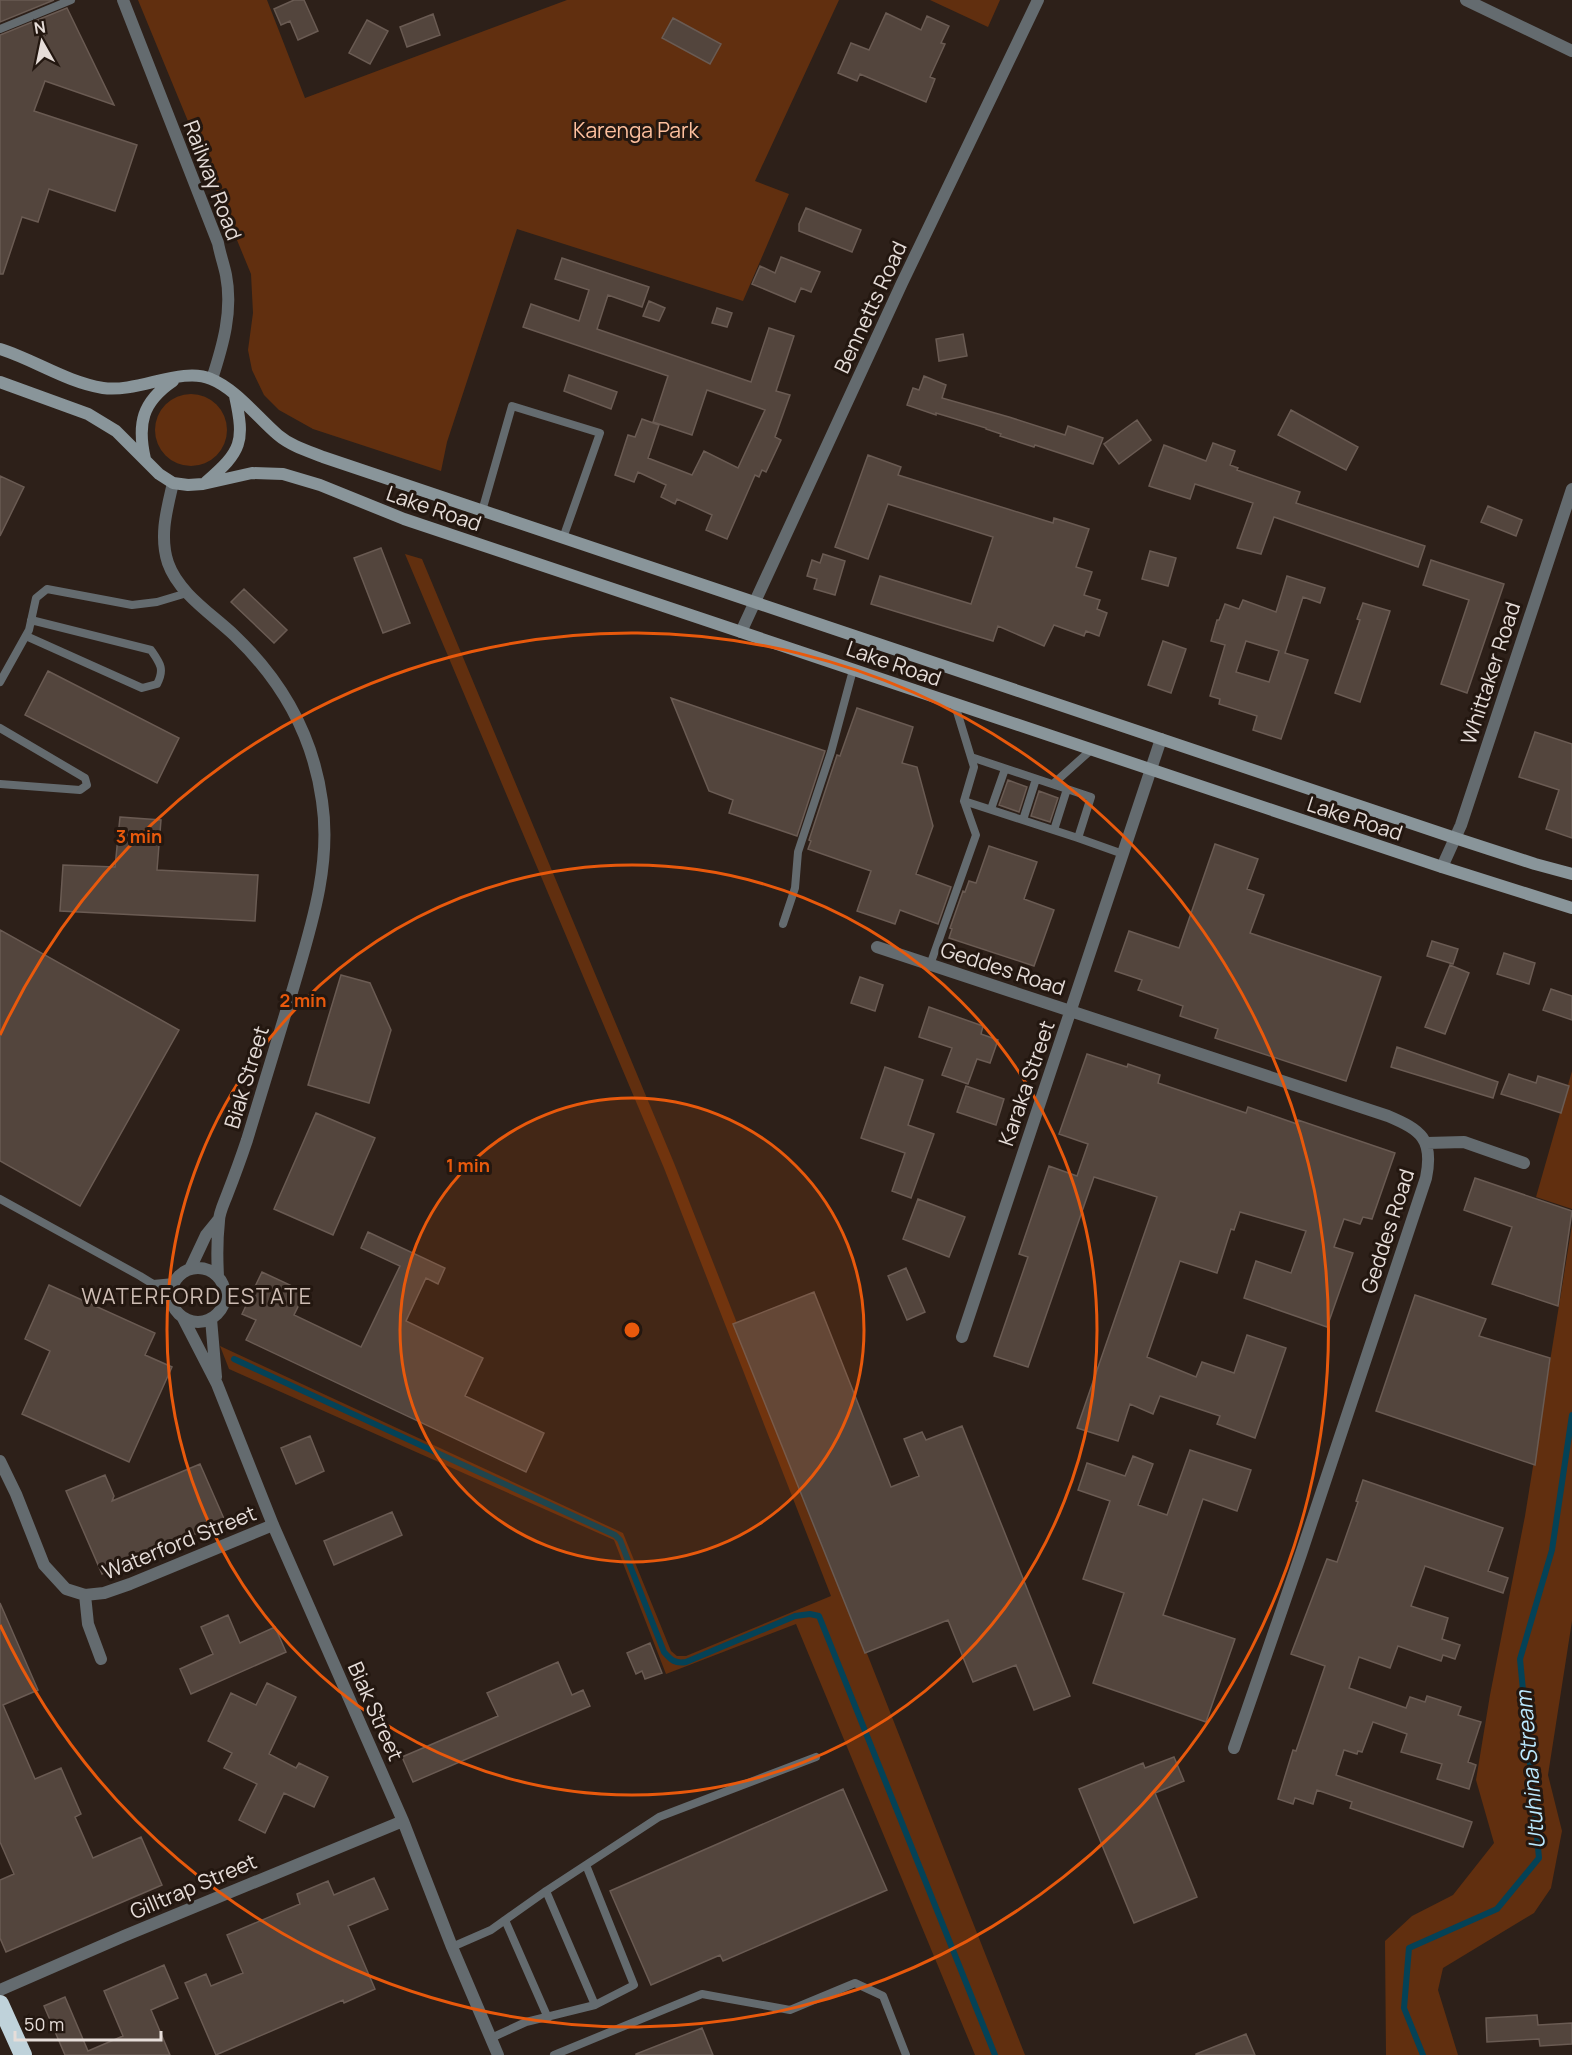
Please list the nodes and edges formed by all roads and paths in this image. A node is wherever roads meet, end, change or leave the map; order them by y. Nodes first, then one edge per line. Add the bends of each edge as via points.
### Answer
1 (71, 0) edge
2 (123, 0) edge
3 (1038, 0) edge
4 (1466, 0) edge
5 (0, 29) edge
6 (1572, 51) edge
7 (0, 349) edge
8 (179, 377) junction
9 (212, 379) junction
10 (0, 382) edge
11 (235, 396) junction
12 (146, 461) junction
13 (173, 483) junction
14 (203, 484) junction
15 (1572, 489) edge
16 (483, 511) junction
17 (563, 538) junction
18 (187, 593) junction
19 (754, 603) junction
20 (31, 620) junction
21 (741, 632) junction
22 (26, 636) junction
23 (853, 670) junction
24 (0, 682) edge
25 (955, 705) junction
26 (0, 729) edge
27 (1161, 739) junction
28 (1091, 750) junction
29 (971, 757) junction
30 (1005, 769) junction
31 (1151, 770) junction
32 (1036, 779) junction
33 (0, 784) edge
34 (1053, 784) junction
35 (1067, 789) junction
36 (964, 801) junction
37 (991, 809) junction
38 (1023, 820) junction
39 (1054, 830) junction
40 (1077, 838) junction
41 (1455, 838) junction
42 (1123, 854) junction
43 (1442, 867) junction
44 (1572, 873) edge
45 (1572, 908) edge
46 (783, 924) dead end
47 (877, 947) dead end
48 (930, 965) junction
49 (1071, 1012) junction
50 (1426, 1143) junction
51 (1524, 1163) dead end
52 (0, 1199) edge
53 (219, 1219) junction
54 (190, 1269) junction
55 (218, 1276) junction
56 (174, 1282) junction
57 (153, 1284) junction
58 (171, 1300) junction
59 (183, 1318) junction
60 (211, 1319) junction
61 (962, 1337) dead end
62 (217, 1384) junction
63 (0, 1461) edge
64 (273, 1525) junction
65 (85, 1596) junction
66 (101, 1659) dead end
67 (1234, 1748) dead end
68 (816, 1757) dead end
69 (403, 1821) junction
70 (586, 1865) junction
71 (546, 1891) junction
72 (505, 1920) junction
73 (452, 1947) junction
74 (0, 1990) edge
75 (0, 2004) edge
76 (595, 2005) junction
77 (548, 2018) junction
78 (490, 2038) junction
79 (23, 2055) edge
80 (498, 2055) edge
81 (554, 2055) edge
82 (906, 2055) edge

1 - 5 lane
2 - 9 street, Railway Road via 218,243 226,276 225,340
3 - 19 street, Bennetts Road
4 - 6 street
7 - 8 main road via 66,377 105,388 134,387
8 - 9 main road
8 - 12 main road via 161,389 143,414 141,432
9 - 11 main road
10 - 12 main road via 88,414 116,431
11 - 14 main road via 241,428 237,448 228,463
11 - 16 main road, Lake Road via 280,437 299,448
12 - 13 main road
13 - 14 main road
13 - 18 street, Biak Street via 164,538 168,562
14 - 21 main road, Lake Road via 252,473 302,478 404,519
15 - 41 street, Whittaker Road
16 - 17 main road, Lake Road
16 - 17 lane via 512,406 600,433
17 - 19 main road, Lake Road
18 - 20 lane via 132,605 47,589 36,598
18 - 53 street, Biak Street via 260,663 290,705 316,765 325,833 323,875 303,955
19 - 21 street, Bennetts Road
19 - 27 main road, Lake Road
20 - 22 lane
20 - 22 lane via 151,650 160,662 162,675 157,684 142,688
21 - 23 main road, Lake Road
22 - 24 lane
23 - 25 main road, Lake Road
23 - 46 lane via 798,852 795,888
25 - 28 main road, Lake Road
25 - 29 lane
26 - 33 lane via 85,778 87,785 80,790
27 - 31 street, Karaka Street
27 - 41 main road, Lake Road
28 - 31 main road, Lake Road
28 - 34 lane
29 - 30 lane
29 - 36 lane via 974,766
30 - 32 lane
30 - 37 lane
31 - 42 street, Karaka Street
31 - 43 main road, Lake Road
32 - 34 lane
32 - 38 lane
34 - 35 lane
35 - 39 lane
35 - 40 lane via 1091,797
36 - 37 lane
36 - 48 lane via 976,835
37 - 38 lane
38 - 39 lane
39 - 40 lane
40 - 42 lane
41 - 43 street, Whittaker Road
41 - 44 main road, Lake Road
42 - 49 street, Karaka Street
43 - 45 main road, Lake Road
47 - 48 street, Geddes Road
48 - 49 street, Geddes Road
49 - 50 street, Geddes Road via 1388,1116 1409,1125
49 - 61 street, Karaka Street
50 - 51 street via 1464,1142
50 - 67 street, Geddes Road via 1426,1178
52 - 57 lane
53 - 54 street, Biak Street via 206,1235
53 - 55 street, Biak Street
54 - 55 street via 203,1268
54 - 56 street
55 - 60 street via 225,1287 225,1300 220,1312
56 - 57 lane
56 - 58 street
57 - 58 lane
58 - 59 street
59 - 60 street via 196,1322
59 - 62 street, Biak Street
60 - 62 street, Biak Street
62 - 64 street, Biak Street
63 - 65 street, Waterford Street via 44,1565 66,1589
64 - 65 street, Waterford Street via 130,1584
64 - 69 street, Biak Street
65 - 66 street via 88,1624
68 - 70 lane via 659,1817
69 - 73 street, Biak Street
69 - 74 street, Gilltrap Street
70 - 71 lane
70 - 76 lane via 634,1985
71 - 72 lane
71 - 76 lane
72 - 73 lane
72 - 77 lane
73 - 78 street, Biak Street
75 - 79 highway
76 - 77 lane
77 - 78 lane via 526,2022
78 - 80 street, Biak Street
81 - 82 lane via 702,1994 790,2010 855,1983 883,1996

